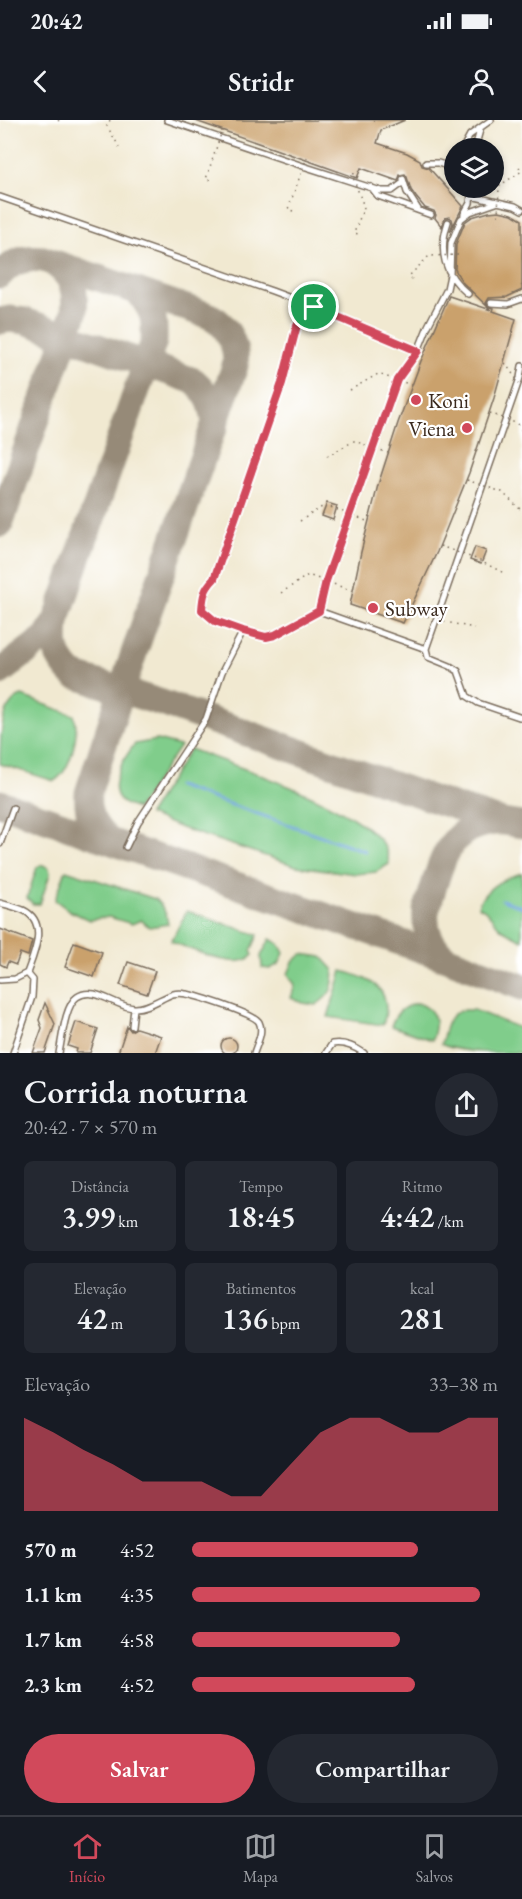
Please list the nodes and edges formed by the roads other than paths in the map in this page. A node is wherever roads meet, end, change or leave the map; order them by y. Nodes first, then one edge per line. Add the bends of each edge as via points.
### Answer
1 (167, 120) edge
2 (491, 120) edge
3 (481, 129) junction
4 (469, 138) edge
5 (478, 138) edge
6 (426, 163) dead end
7 (444, 165) edge
8 (371, 187) junction
9 (0, 197) edge
10 (470, 198) edge
11 (478, 198) edge
12 (497, 203) junction
13 (522, 210) edge
14 (418, 211) junction
15 (431, 214) dead end
16 (461, 219) junction
17 (448, 222) dead end
18 (450, 275) junction
19 (468, 294) dead end
20 (522, 299) edge
21 (490, 303) dead end
22 (314, 307) junction
23 (418, 351) junction
24 (522, 366) edge
25 (520, 385) edge
26 (319, 611) junction
27 (243, 631) junction
28 (426, 649) junction
29 (522, 718) edge
30 (13, 808) dead end
31 (0, 844) edge
32 (126, 847) dead end
33 (0, 903) edge
34 (27, 973) junction
35 (0, 980) edge
36 (134, 1008) junction
37 (132, 1026) dead end
38 (13, 1053) edge
39 (59, 1053) edge
40 (254, 1053) edge
41 (326, 1053) edge
42 (364, 1053) edge

1 - 8 lane
2 - 3 lane
3 - 4 lane
3 - 5 lane
6 - 7 lane
8 - 14 lane via 378,196
8 - 14 lane via 388,192 404,180
9 - 22 lane
10 - 16 lane
11 - 12 lane
12 - 13 lane
12 - 16 lane
14 - 15 lane
16 - 18 lane via 451,243
17 - 18 lane via 443,255
18 - 19 lane
18 - 23 lane
20 - 21 lane via 508,304
22 - 23 lane
22 - 27 lane via 297,325 260,448 214,579 203,596 202,610 208,616
23 - 26 lane via 397,380
24 - 25 lane
25 - 28 lane
26 - 27 lane via 275,635 266,637
26 - 28 lane
27 - 32 lane via 222,672 206,719 138,822
28 - 29 lane via 428,657 458,671 468,696
30 - 31 lane
33 - 34 lane via 24,910 37,927 38,942
34 - 35 lane
34 - 38 lane via 33,980 32,997
36 - 37 lane
36 - 39 lane via 91,994 75,998 69,1005
36 - 40 lane via 185,993 246,1013 260,1024
41 - 42 lane via 337,1043

